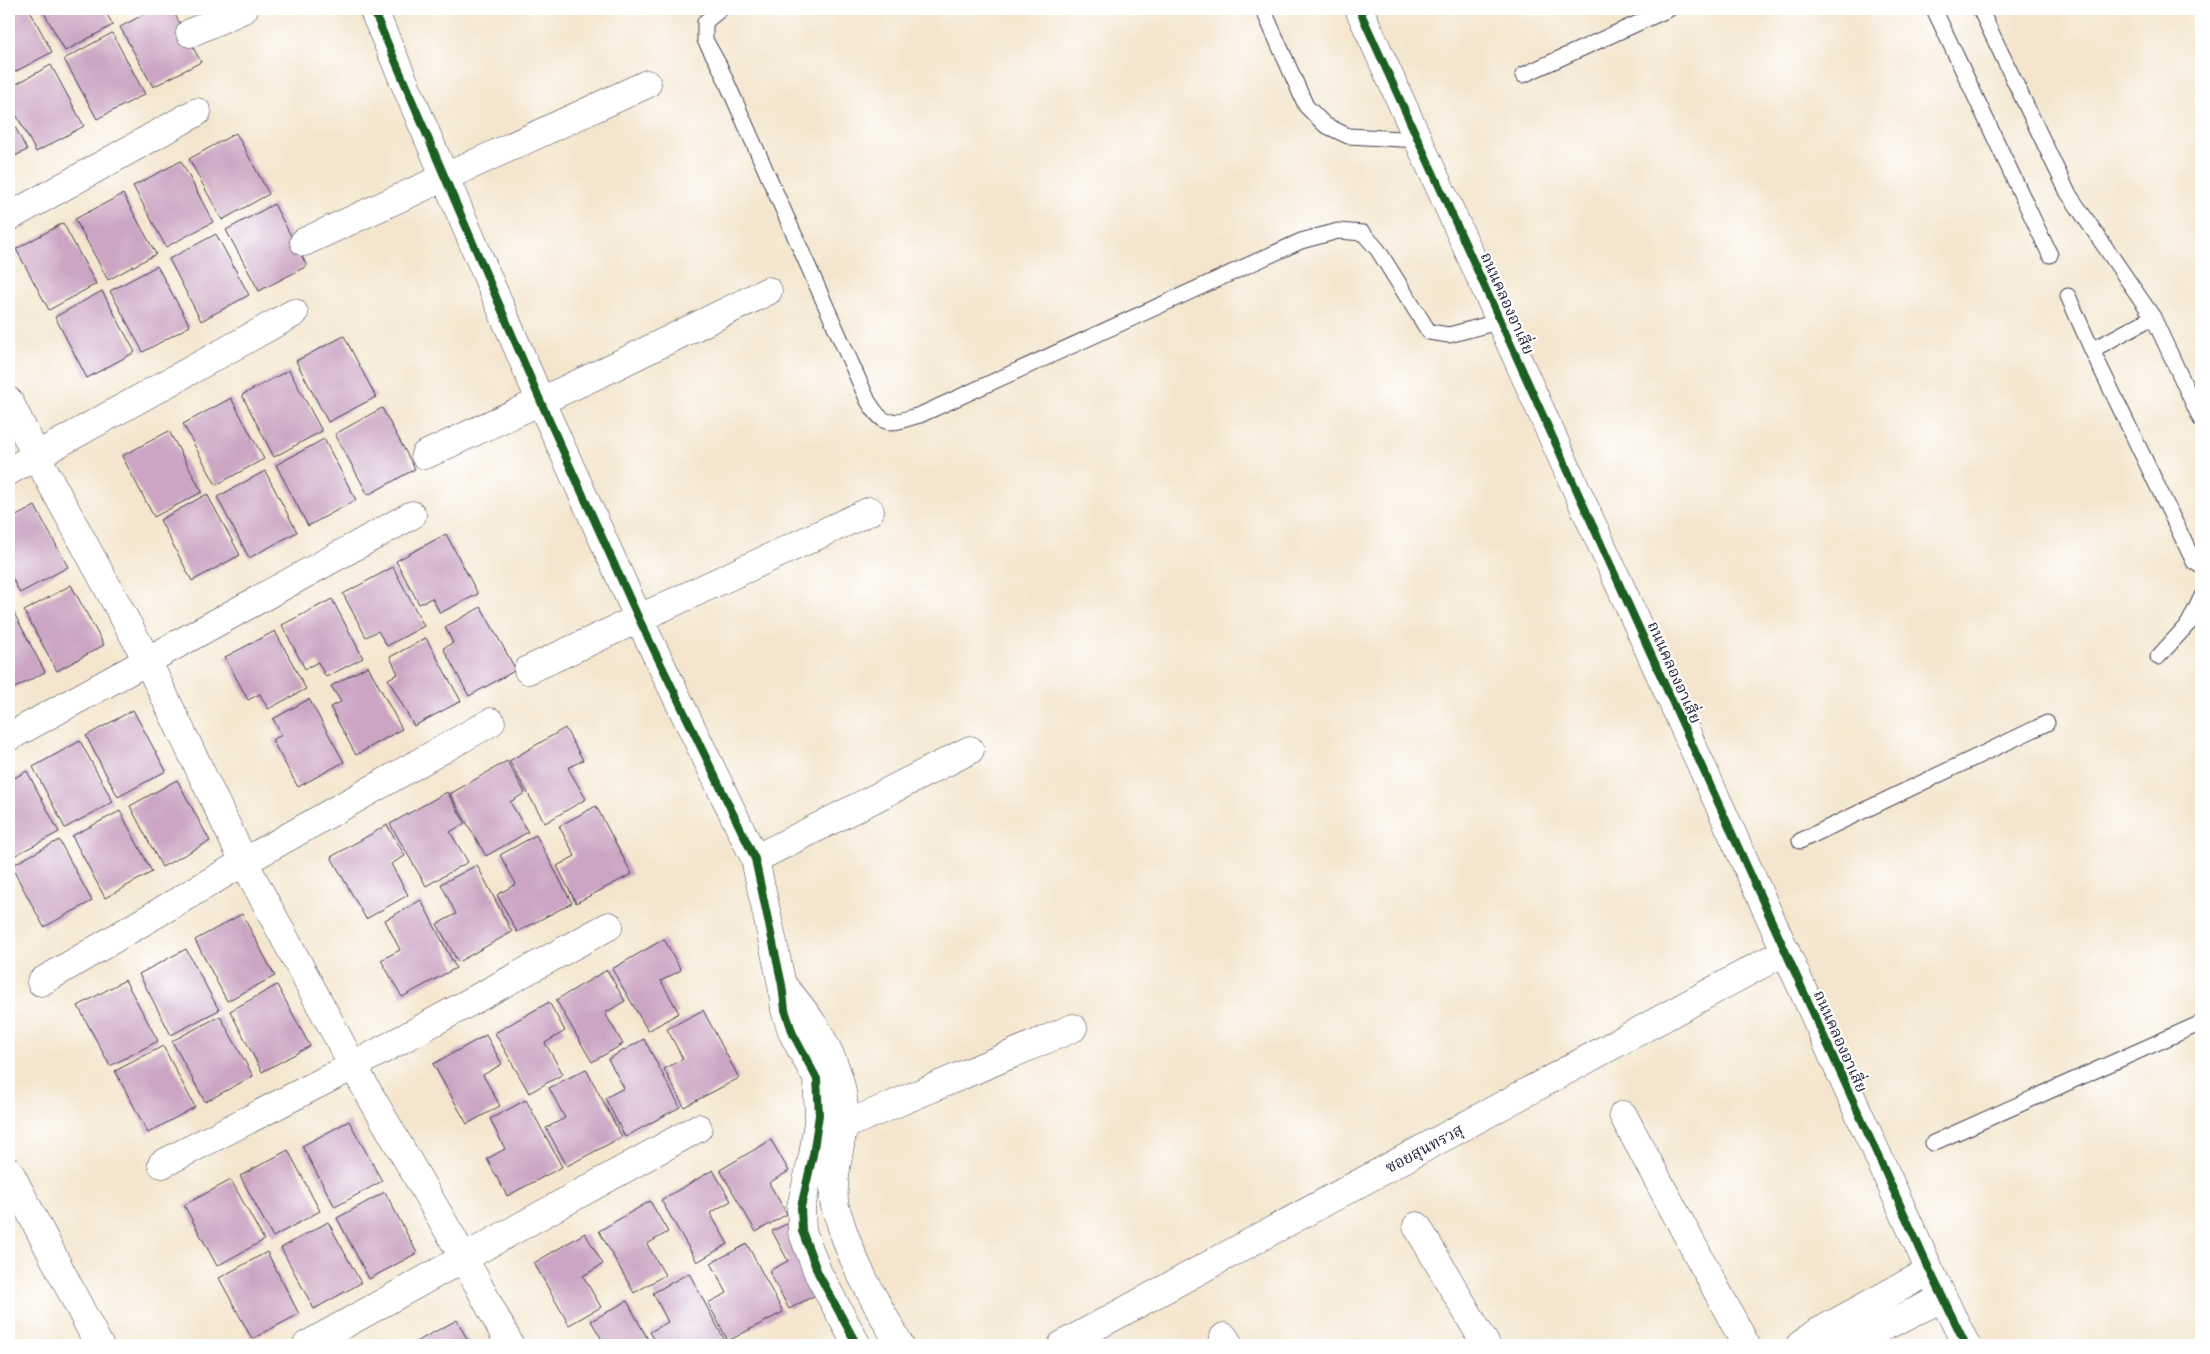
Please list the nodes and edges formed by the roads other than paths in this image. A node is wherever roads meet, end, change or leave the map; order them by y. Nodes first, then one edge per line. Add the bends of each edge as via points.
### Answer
1 (244, 9) edge
2 (373, 9) edge
3 (721, 9) edge
4 (1263, 9) edge
5 (1359, 9) edge
6 (1668, 9) edge
7 (1934, 9) edge
8 (1980, 9) edge
9 (190, 33) dead end
10 (1523, 75) dead end
11 (647, 84) dead end
12 (197, 112) dead end
13 (1418, 140) junction
14 (444, 177) junction
15 (9, 217) edge
16 (304, 242) dead end
17 (2050, 255) dead end
18 (768, 291) dead end
19 (2068, 296) dead end
20 (294, 313) dead end
21 (2153, 317) junction
22 (1501, 321) junction
23 (2092, 350) junction
24 (540, 400) junction
25 (9, 401) edge
26 (2201, 420) edge
27 (424, 455) dead end
28 (37, 457) junction
29 (9, 471) edge
30 (870, 511) dead end
31 (412, 515) dead end
32 (2201, 566) edge
33 (2201, 598) edge
34 (639, 619) junction
35 (2158, 657) dead end
36 (147, 660) junction
37 (528, 670) dead end
38 (491, 722) dead end
39 (2047, 723) dead end
40 (9, 737) edge
41 (970, 750) dead end
42 (1800, 841) dead end
43 (755, 859) junction
44 (244, 862) junction
45 (609, 926) dead end
46 (1786, 951) junction
47 (41, 982) dead end
48 (2201, 1023) edge
49 (1073, 1028) dead end
50 (353, 1066) junction
51 (1622, 1114) dead end
52 (830, 1127) junction
53 (698, 1128) dead end
54 (1933, 1142) dead end
55 (162, 1164) dead end
56 (9, 1171) edge
57 (1417, 1226) dead end
58 (464, 1258) junction
59 (1930, 1271) junction
60 (864, 1280) junction
61 (1943, 1298) junction
62 (832, 1300) junction
63 (99, 1345) edge
64 (307, 1345) edge
65 (510, 1345) edge
66 (857, 1345) edge
67 (900, 1345) edge
68 (1062, 1345) edge
69 (1486, 1345) edge
70 (1746, 1345) edge
71 (1800, 1345) edge
72 (1846, 1345) edge
73 (1966, 1345) edge

1 - 9 street
2 - 14 street
3 - 22 lane via 705,22 704,40 719,66 868,401 879,418 889,423 920,415 1301,241 1338,231 1363,234 1378,250 1429,332 1449,334
4 - 13 lane via 1306,106 1325,125 1348,136
5 - 13 street, ถนนคลองอาเสี่ย
6 - 10 lane
7 - 17 lane
8 - 21 lane via 2068,193
11 - 14 street
12 - 15 street
13 - 22 street, ถนนคลองอาเสี่ย
14 - 16 street
14 - 24 street
18 - 24 street
19 - 23 lane
20 - 28 street
21 - 23 lane
21 - 26 lane
22 - 46 street, ถนนคลองอาเสี่ย
23 - 32 lane via 2194,562
24 - 27 street
24 - 34 street
25 - 28 street
28 - 29 street
28 - 36 street
30 - 34 street
31 - 36 street
33 - 35 lane via 2189,623
34 - 37 street
34 - 43 street
36 - 40 street
36 - 44 street
38 - 44 street
39 - 42 lane
41 - 43 street
43 - 52 street via 782,985 811,1020 832,1061 843,1092
44 - 47 street
44 - 50 street
45 - 50 street
46 - 59 street, ถนนคลองอาเสี่ย
46 - 68 street, ซอยสุนทรวสุ
48 - 54 lane
49 - 52 street
50 - 55 street
50 - 58 street
51 - 70 street
52 - 60 street via 834,1200 843,1233
52 - 62 street via 801,1207 802,1231
53 - 58 street
56 - 63 street
57 - 69 street
58 - 64 street
58 - 65 street
59 - 61 street, ถนนคลองอาเสี่ย
59 - 71 street
60 - 62 street
60 - 67 street
61 - 72 street
61 - 73 street, ถนนคลองอาเสี่ย
62 - 66 street

